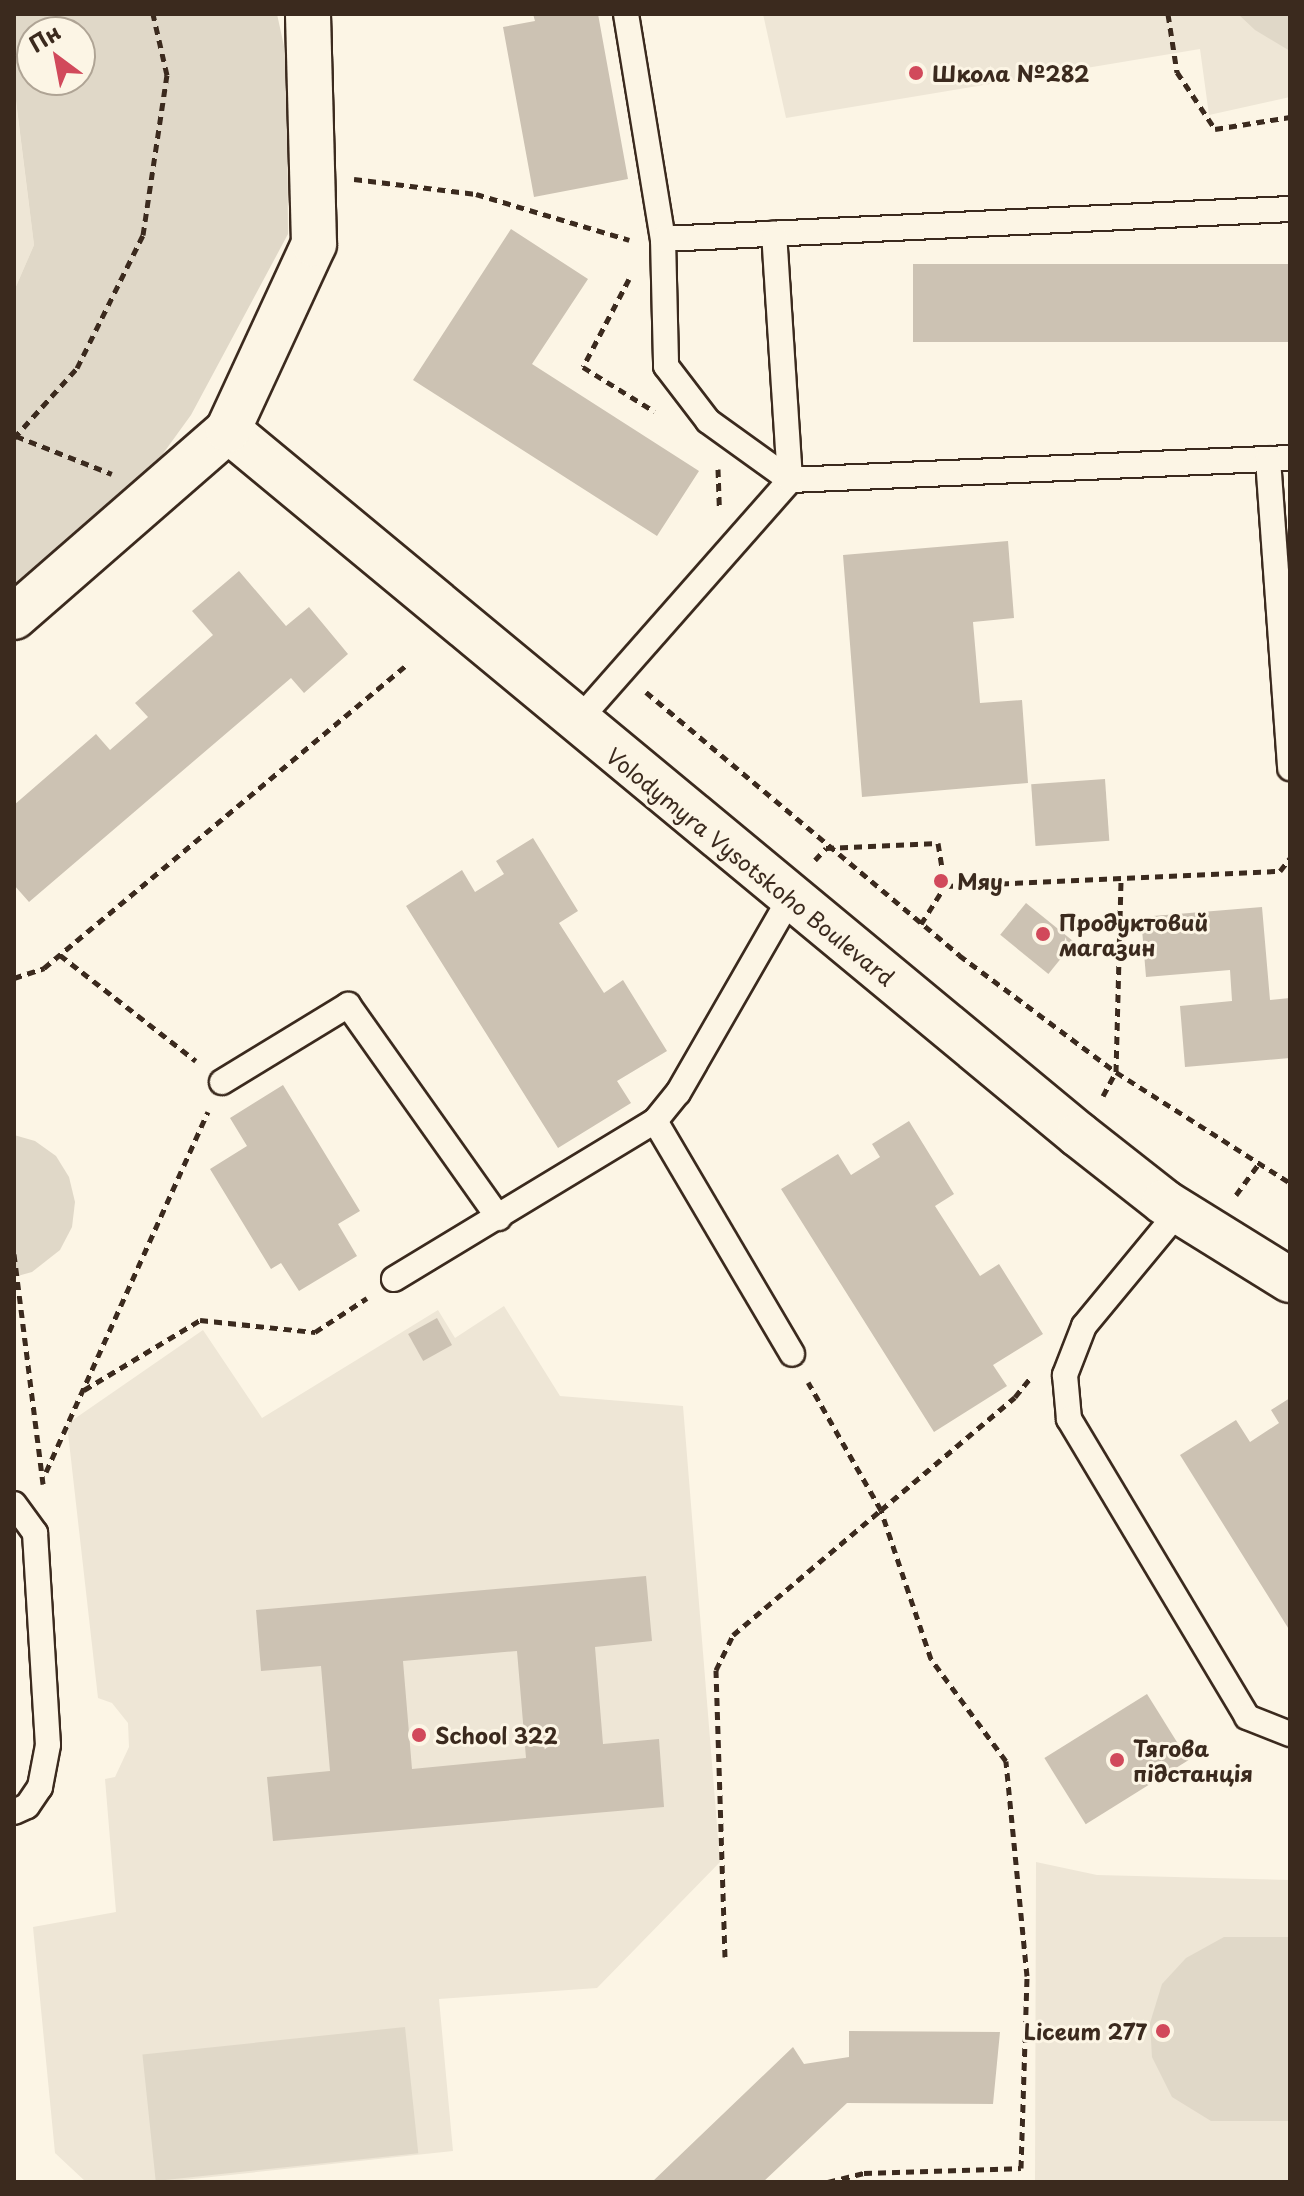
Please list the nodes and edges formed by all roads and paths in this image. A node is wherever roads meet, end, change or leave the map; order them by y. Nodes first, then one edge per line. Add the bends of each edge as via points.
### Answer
1 (153, 14) edge
2 (308, 14) edge
3 (626, 14) edge
4 (1168, 14) edge
5 (1290, 117) edge
6 (342, 178) dead end
7 (1290, 209) edge
8 (774, 234) junction
9 (663, 239) junction
10 (632, 254) dead end
11 (635, 268) dead end
12 (664, 417) dead end
13 (228, 430) junction
14 (15, 437) edge
15 (712, 455) dead end
16 (1279, 458) edge
17 (122, 478) dead end
18 (790, 480) junction
19 (710, 519) dead end
20 (14, 617) edge
21 (407, 664) dead end
22 (622, 672) junction
23 (576, 723) junction
24 (1290, 768) edge
25 (826, 848) junction
26 (1290, 858) edge
27 (1121, 878) junction
28 (800, 881) junction
29 (945, 886) junction
30 (921, 924) junction
31 (60, 955) junction
32 (14, 978) edge
33 (1116, 1072) junction
34 (222, 1082) junction
35 (1098, 1104) dead end
36 (655, 1121) junction
37 (1259, 1163) junction
38 (1290, 1183) edge
39 (1236, 1195) dead end
40 (1179, 1211) junction
41 (499, 1218) junction
42 (14, 1254) edge
43 (394, 1279) joint
44 (1290, 1280) edge
45 (792, 1354) joint
46 (1034, 1373) dead end
47 (82, 1392) junction
48 (46, 1472) junction
49 (14, 1504) edge
50 (881, 1510) junction
51 (35, 1533) junction
52 (1290, 1734) edge
53 (14, 1812) edge
54 (725, 1957) dead end
55 (828, 2182) edge

1 - 14 path via 167,75 143,235 77,368
2 - 13 street via 314,244
3 - 9 lane
4 - 5 path via 1177,72 1215,129
6 - 10 path via 476,194 629,240
7 - 8 lane
8 - 9 lane
8 - 18 lane
9 - 18 lane via 666,366 708,421
11 - 12 path via 583,367
13 - 20 street
13 - 23 street, Volodymyra Vysotskoho Boulevard
14 - 17 path
15 - 19 path via 718,469 719,507
16 - 18 lane
16 - 24 lane
18 - 22 lane
21 - 31 path
22 - 23 lane
22 - 25 path
23 - 28 street, Volodymyra Vysotskoho Boulevard
25 - 28 path
25 - 29 path via 938,843
25 - 30 path
26 - 27 path via 1280,871
27 - 29 path
27 - 33 path
28 - 36 lane via 678,1093
28 - 40 street, Volodymyra Vysotskoho Boulevard
29 - 30 path
30 - 33 path
31 - 32 path via 44,968
31 - 34 path
33 - 35 path
33 - 37 path
34 - 41 lane via 348,1005
34 - 47 path
36 - 41 lane
36 - 45 lane
37 - 38 path
37 - 39 path
40 - 44 street, Volodymyra Vysotskoho Boulevard
40 - 52 lane via 1084,1326 1065,1375 1069,1419 1247,1717
41 - 43 lane
42 - 48 path
43 - 47 path via 315,1332 200,1320
45 - 50 path
46 - 50 path via 1015,1397
47 - 48 path
48 - 51 path
49 - 51 lane
50 - 54 path via 733,1635 716,1670
50 - 55 path via 931,1659 1006,1761 1027,1976 1021,2168 864,2173
51 - 53 lane via 48,1745 40,1787 27,1806

